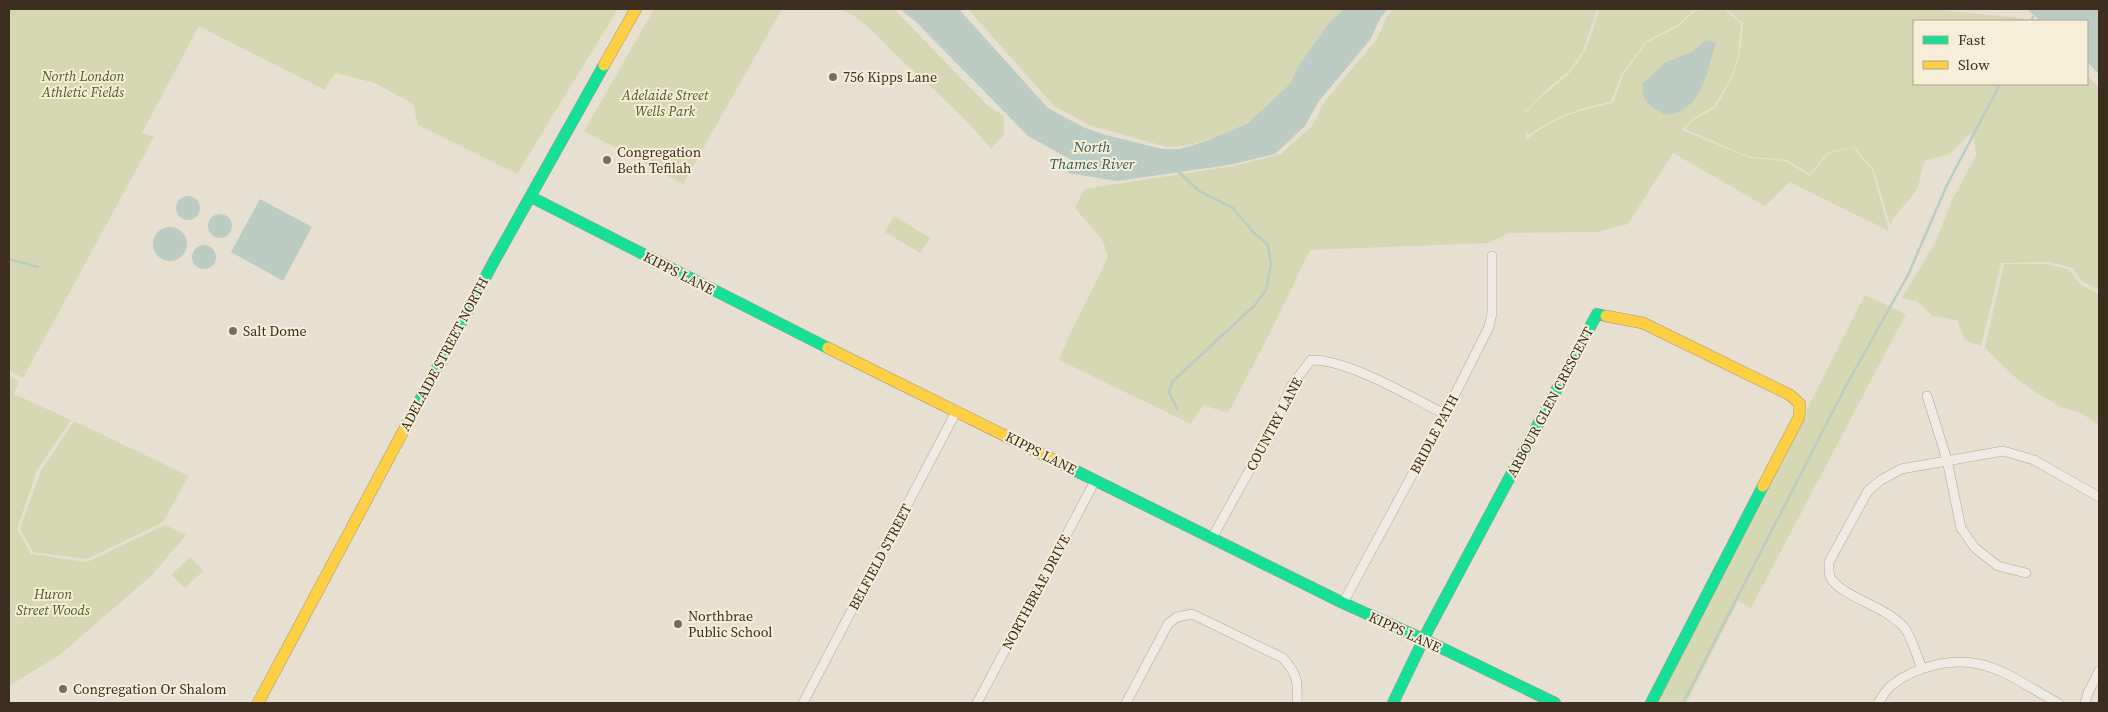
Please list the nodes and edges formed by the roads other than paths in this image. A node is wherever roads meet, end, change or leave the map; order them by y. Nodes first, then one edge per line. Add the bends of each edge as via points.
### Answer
1 (636, 9) edge
2 (531, 197) junction
3 (1492, 256) dead end
4 (1927, 396) dead end
5 (957, 410) junction
6 (1445, 414) junction
7 (1947, 460) junction
8 (1095, 481) junction
9 (2099, 497) edge
10 (1212, 538) junction
11 (2026, 573) dead end
12 (1343, 603) junction
13 (1423, 639) junction
14 (1922, 668) junction
15 (2099, 671) edge
16 (258, 703) edge
17 (803, 703) edge
18 (976, 703) edge
19 (1126, 703) edge
20 (1297, 703) edge
21 (1393, 703) edge
22 (1555, 703) edge
23 (1651, 703) edge
24 (1878, 703) edge
25 (2058, 703) edge
26 (2085, 703) edge

1 - 2 street, ADELAIDE STREET NORTH
2 - 5 street, KIPPS LANE via 725,297
2 - 16 street, ADELAIDE STREET NORTH
3 - 6 street, BRIDLE PATH via 1491,322
4 - 7 street
5 - 8 street, KIPPS LANE
5 - 17 street, BELFIELD STREET
6 - 10 street, COUNTRY LANE via 1352,369 1324,360 1311,360 1292,385 1268,437
6 - 12 street, BRIDLE PATH
7 - 9 street via 2003,451 2034,460
7 - 11 street via 1961,528 1975,548 1998,566
7 - 14 street via 1901,469 1868,491 1829,562 1832,580 1891,614 1905,628
8 - 10 street, KIPPS LANE
8 - 18 street, NORTHBRAE DRIVE
10 - 12 street, KIPPS LANE
12 - 13 street, KIPPS LANE
13 - 21 street
13 - 22 street, KIPPS LANE
13 - 23 street, ARBOUR GLEN CRESCENT via 1597,314 1643,323 1790,395 1800,404 1798,417
14 - 24 street via 1891,685
14 - 25 street via 1960,662 1979,664 1999,671
15 - 26 street
19 - 20 street via 1168,624 1177,617 1192,614 1284,658 1294,670

